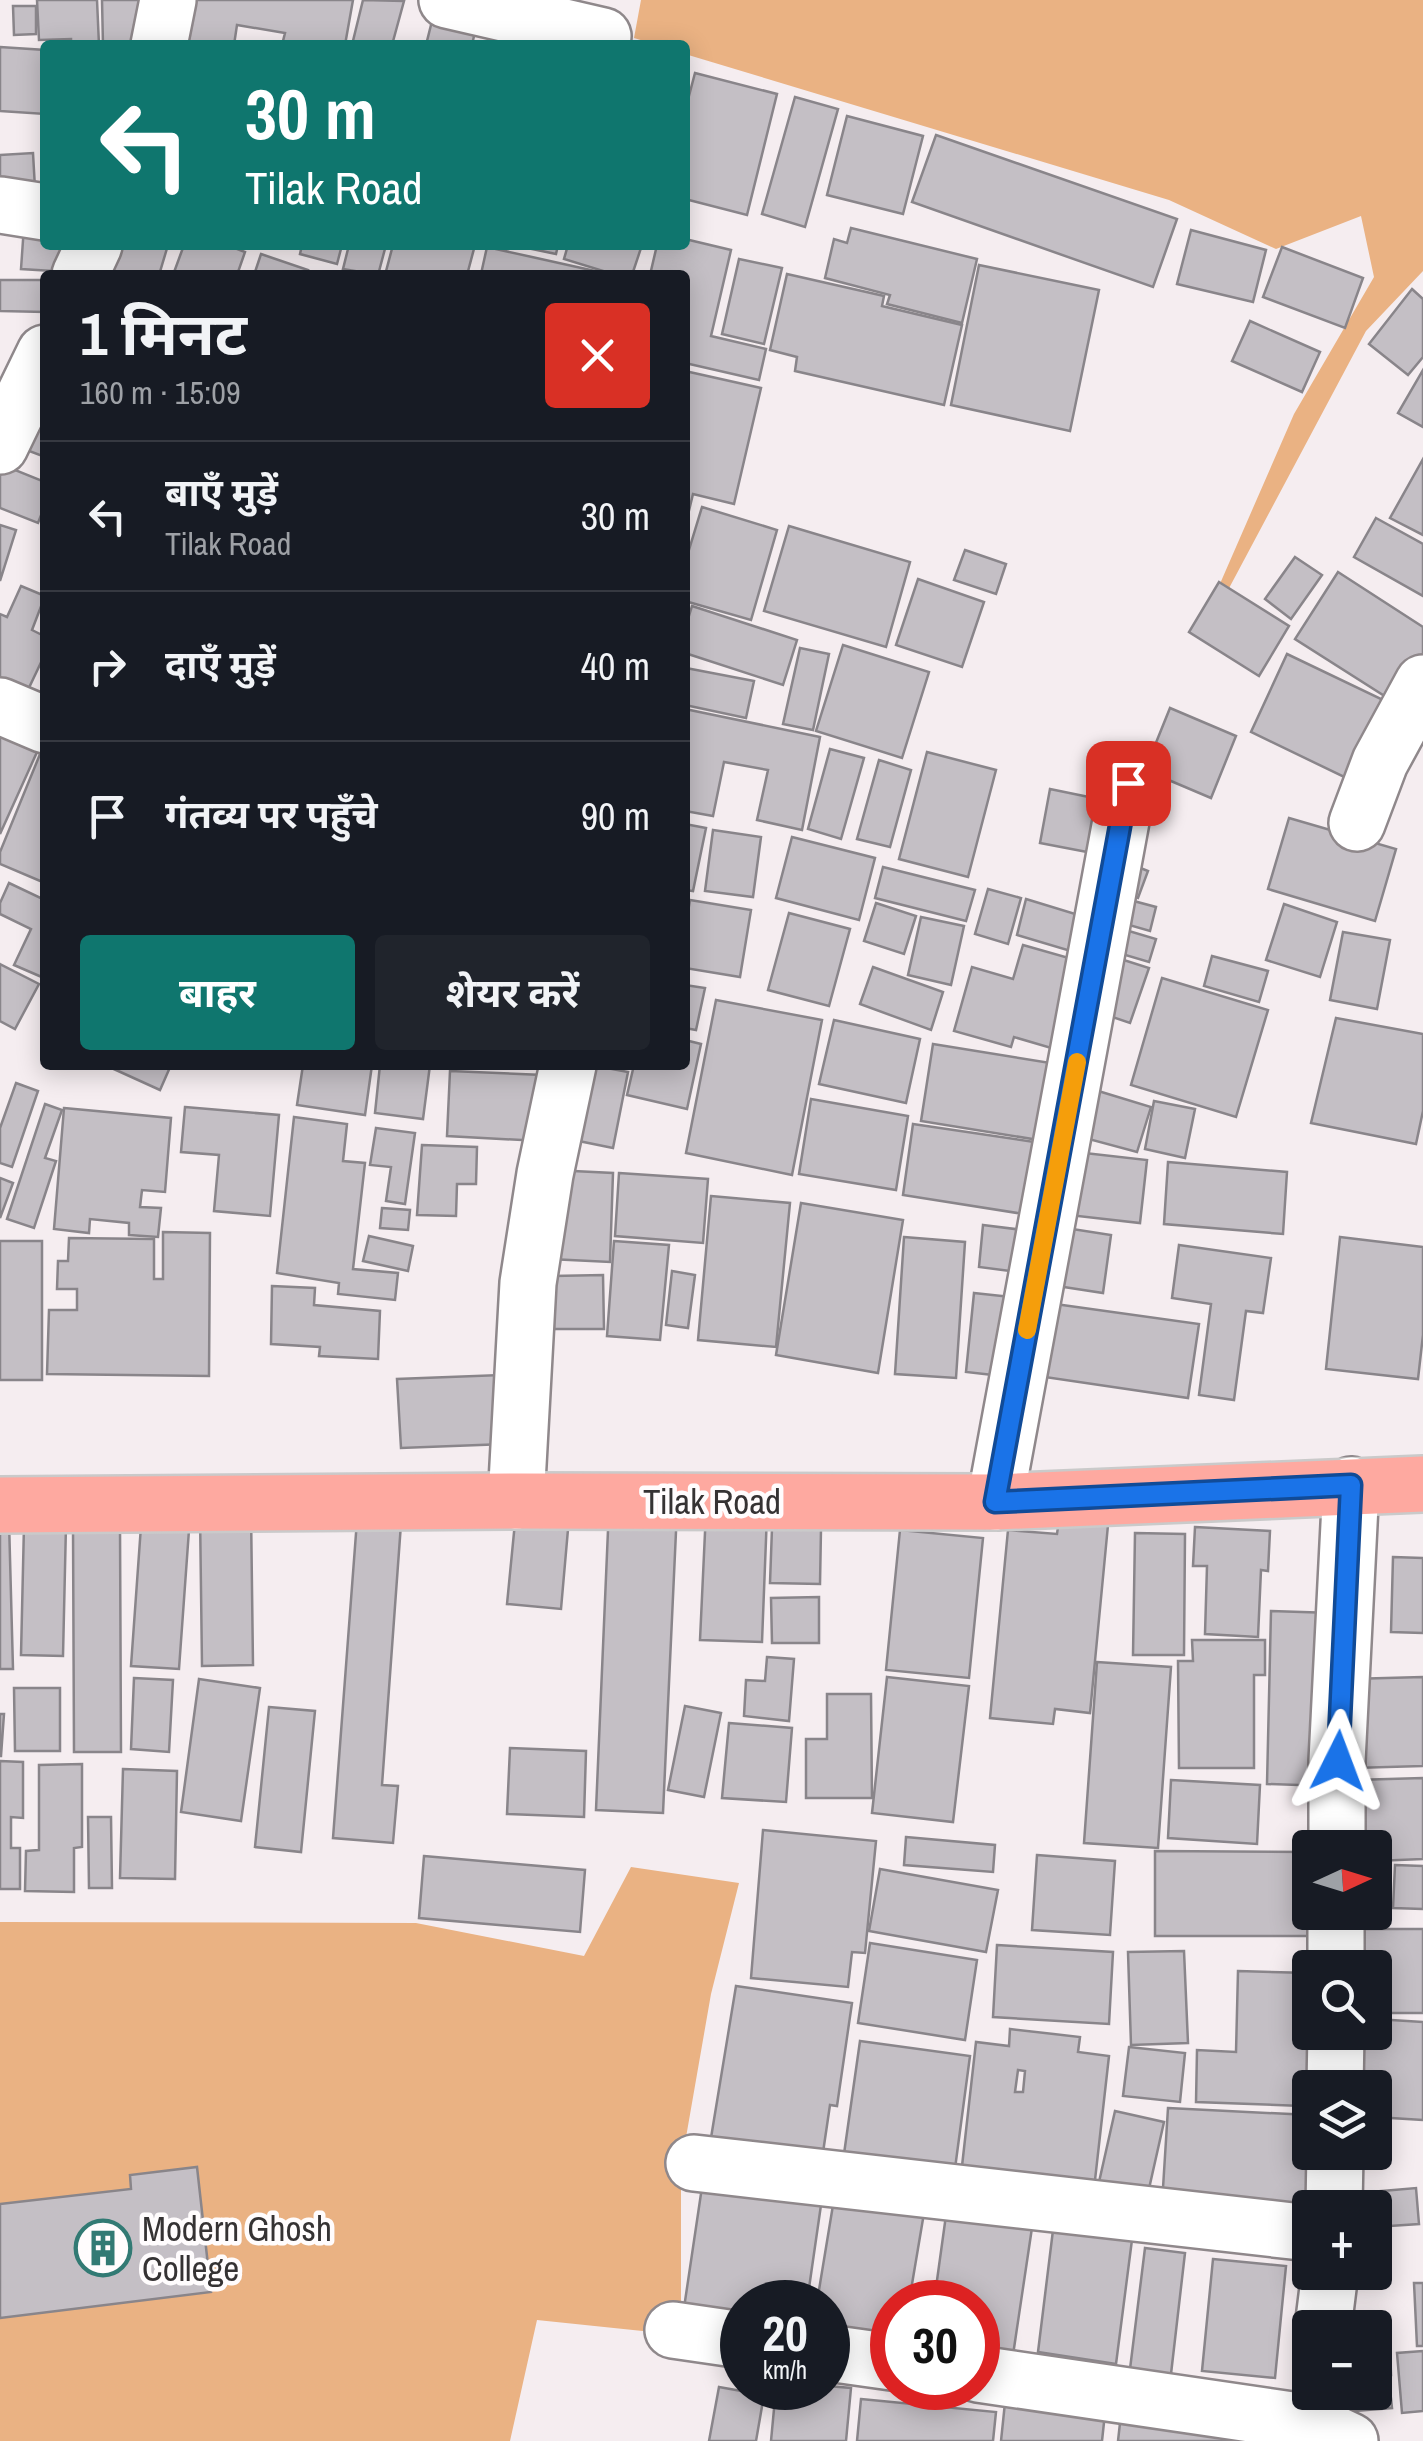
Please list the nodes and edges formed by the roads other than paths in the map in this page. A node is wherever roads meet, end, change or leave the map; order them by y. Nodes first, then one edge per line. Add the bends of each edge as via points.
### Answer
1 (168, 0) edge
2 (447, 0) edge
3 (602, 36) dead end
4 (160, 40) edge
5 (0, 205) edge
6 (40, 211) edge
7 (40, 364) edge
8 (0, 446) edge
9 (1423, 683) edge
10 (0, 706) edge
11 (40, 723) edge
12 (1128, 783) dead end
13 (1357, 823) dead end
14 (567, 1070) edge
15 (1423, 1484) edge
16 (1351, 1485) junction
17 (516, 1500) junction
18 (995, 1502) junction
19 (0, 1505) edge
20 (1337, 1830) edge
21 (694, 2162) dead end
22 (1292, 2231) edge
23 (672, 2330) dead end
24 (720, 2337) edge
25 (1000, 2377) edge
26 (1323, 2424) edge

1 - 4 street
2 - 3 street
5 - 6 street
7 - 8 street
9 - 13 street via 1380,762
10 - 11 street
12 - 18 street
14 - 17 street via 528,1283
15 - 16 main road, Tilak Road
16 - 18 main road, Tilak Road
16 - 20 street
17 - 18 main road, Tilak Road
17 - 19 main road, Tilak Road
21 - 22 street
23 - 24 street
25 - 26 street

